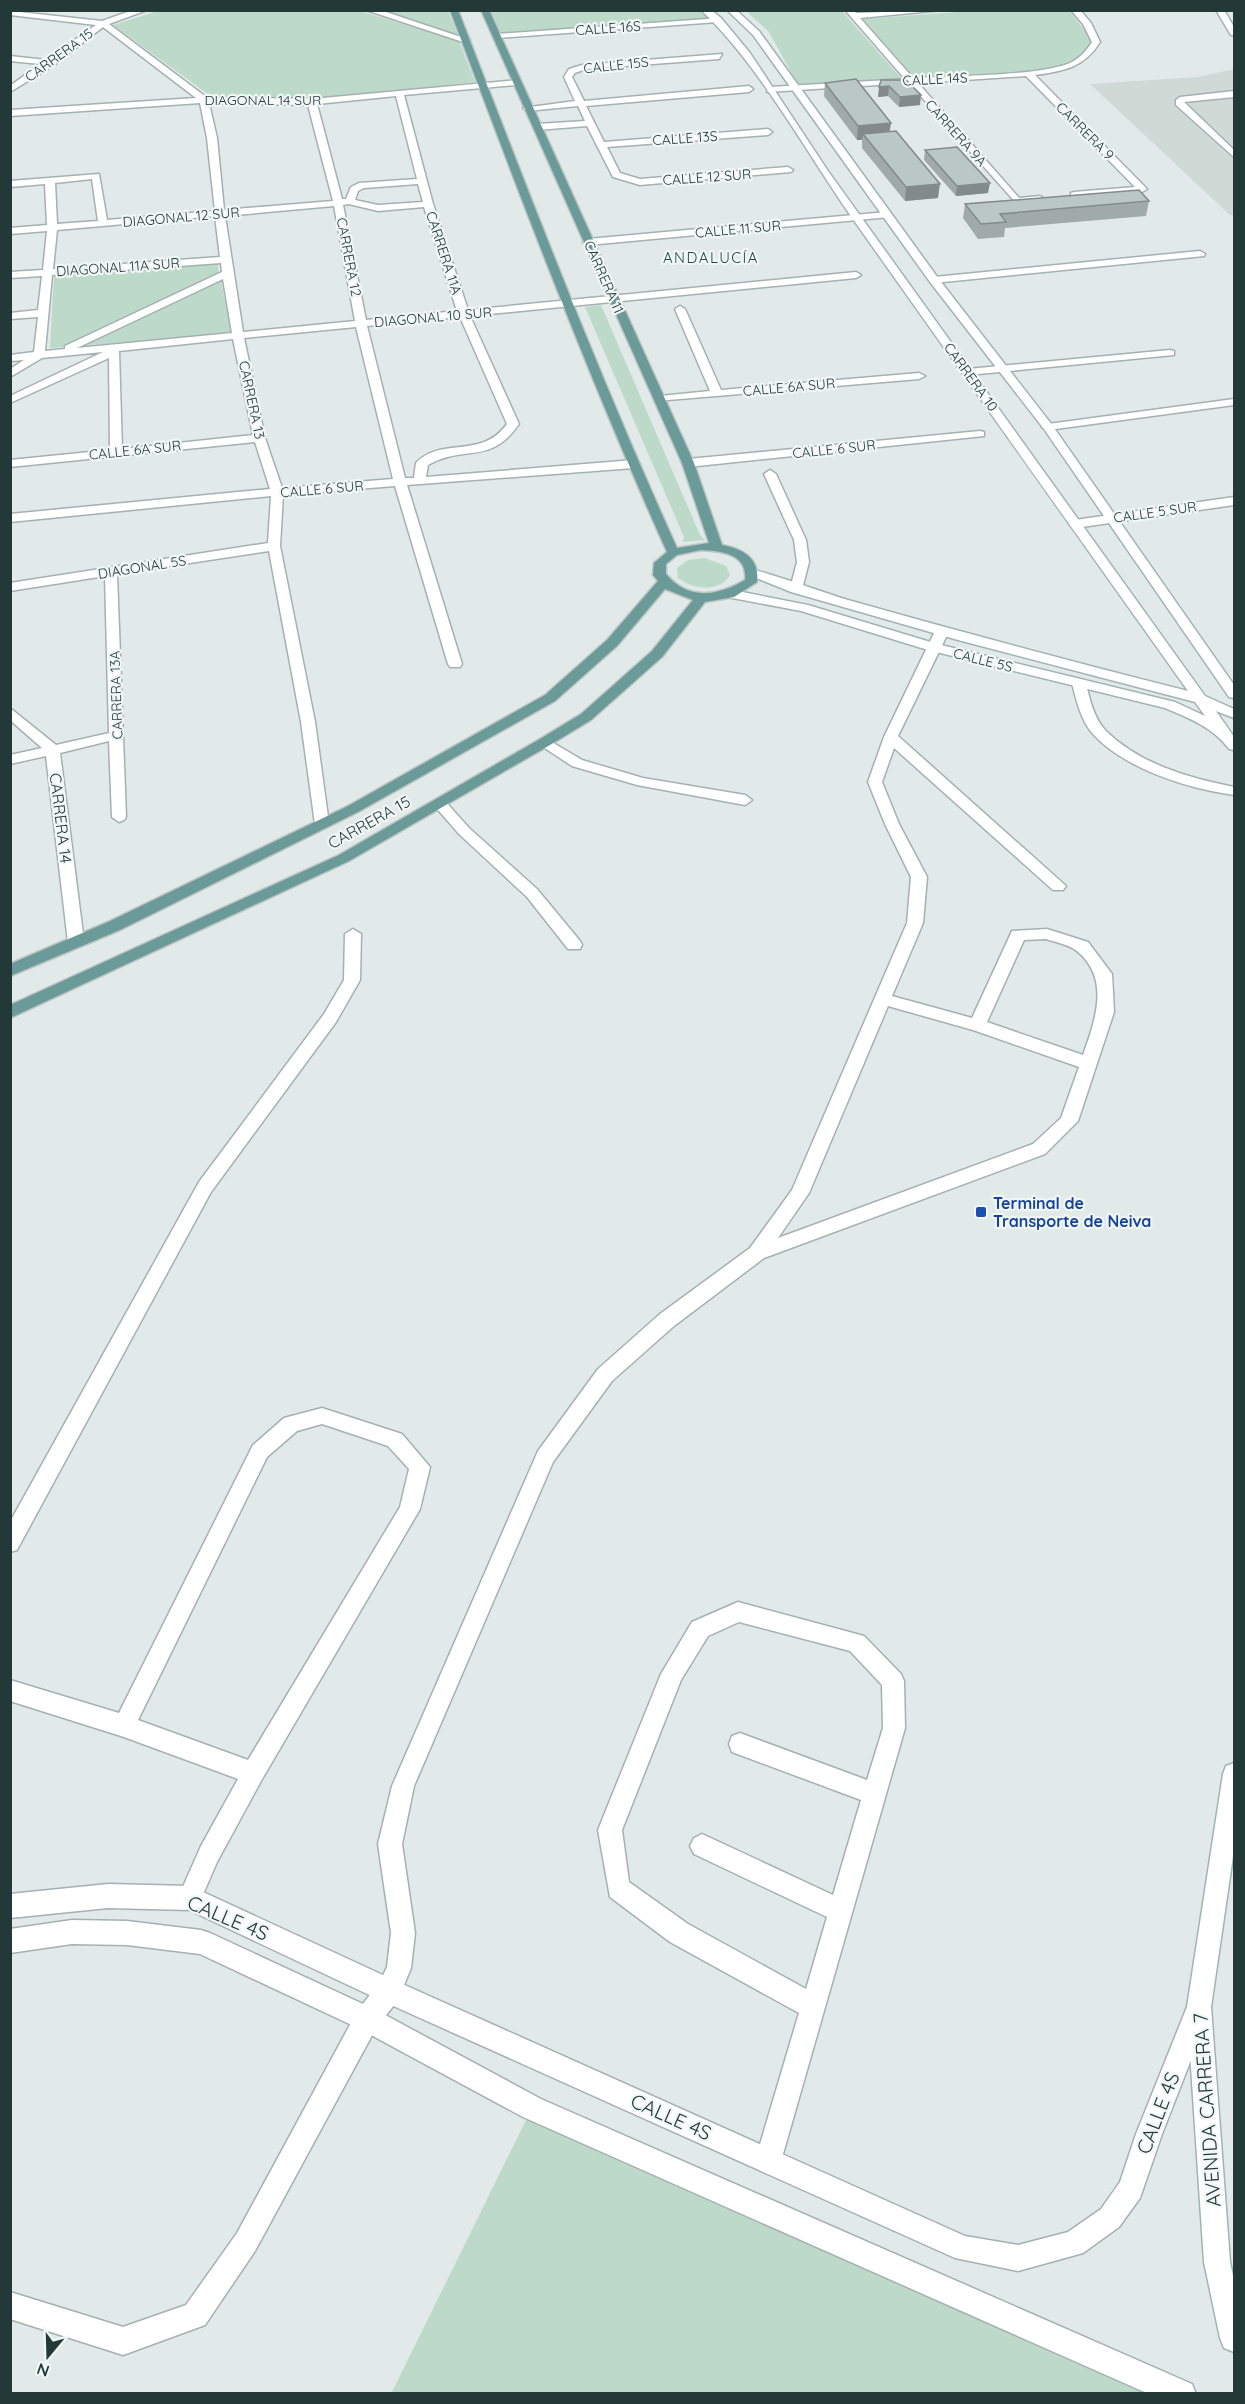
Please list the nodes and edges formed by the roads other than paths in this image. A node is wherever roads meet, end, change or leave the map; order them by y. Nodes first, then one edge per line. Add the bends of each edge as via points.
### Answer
1 (143, 10) edge
2 (370, 10) edge
3 (454, 10) edge
4 (485, 10) edge
5 (705, 10) edge
6 (731, 10) edge
7 (938, 10) edge
8 (1075, 10) edge
9 (1220, 10) edge
10 (10, 13) edge
11 (852, 13) edge
12 (718, 20) junction
13 (103, 23) junction
14 (1234, 33) edge
15 (497, 36) junction
16 (466, 40) junction
17 (719, 56) dead end
18 (10, 58) edge
19 (51, 63) junction
20 (1028, 73) junction
21 (909, 80) junction
22 (515, 82) junction
23 (484, 84) junction
24 (12, 88) edge
25 (796, 88) junction
26 (749, 89) dead end
27 (770, 90) junction
28 (1234, 94) edge
29 (400, 95) junction
30 (204, 100) junction
31 (312, 102) junction
32 (582, 104) junction
33 (527, 108) junction
34 (10, 113) edge
35 (591, 123) junction
36 (537, 127) junction
37 (768, 132) dead end
38 (602, 145) junction
39 (1234, 154) edge
40 (788, 170) dead end
41 (50, 180) junction
42 (627, 180) joint
43 (422, 181) junction
44 (10, 184) edge
45 (1062, 196) edge
46 (1051, 198) edge
47 (350, 201) junction
48 (338, 203) junction
49 (428, 204) junction
50 (219, 214) junction
51 (887, 215) junction
52 (857, 218) junction
53 (103, 224) junction
54 (52, 227) junction
55 (10, 231) edge
56 (588, 243) junction
57 (1200, 254) dead end
58 (225, 260) junction
59 (48, 272) junction
60 (227, 273) junction
61 (10, 275) edge
62 (856, 275) dead end
63 (934, 280) junction
64 (613, 299) junction
65 (566, 304) junction
66 (680, 309) dead end
67 (43, 313) junction
68 (464, 315) junction
69 (10, 316) edge
70 (361, 324) junction
71 (238, 336) junction
72 (114, 350) junction
73 (58, 353) junction
74 (1170, 353) dead end
75 (39, 355) junction
76 (10, 358) edge
77 (1004, 368) junction
78 (968, 372) junction
79 (10, 374) edge
80 (919, 376) dead end
81 (717, 394) junction
82 (660, 399) junction
83 (10, 400) edge
84 (1234, 402) edge
85 (1048, 427) junction
86 (980, 434) dead end
87 (259, 438) junction
88 (116, 452) junction
89 (688, 463) junction
90 (10, 464) edge
91 (634, 464) junction
92 (770, 474) dead end
93 (419, 481) junction
94 (400, 482) junction
95 (277, 492) junction
96 (1234, 501) edge
97 (10, 518) edge
98 (1112, 518) junction
99 (1075, 524) junction
100 (274, 546) junction
101 (716, 546) junction
102 (673, 552) junction
103 (111, 572) junction
104 (753, 572) junction
105 (663, 583) junction
106 (10, 587) edge
107 (796, 589) junction
108 (732, 594) junction
109 (701, 598) junction
110 (938, 640) junction
111 (455, 664) dead end
112 (1079, 683) junction
113 (1234, 694) edge
114 (1202, 699) junction
115 (10, 712) edge
116 (1234, 714) edge
117 (117, 735) junction
118 (891, 737) junction
119 (545, 742) junction
120 (1232, 742) edge
121 (52, 749) junction
122 (10, 760) edge
123 (1234, 792) edge
124 (745, 800) dead end
125 (439, 803) junction
126 (119, 817) dead end
127 (322, 824) junction
128 (1058, 886) dead end
129 (353, 934) dead end
130 (76, 942) junction
131 (574, 945) dead end
132 (10, 971) edge
133 (883, 999) junction
134 (10, 1012) edge
135 (977, 1025) junction
136 (1089, 1064) junction
137 (757, 1253) junction
138 (10, 1543) edge
139 (10, 1690) edge
140 (123, 1726) junction
141 (740, 1744) dead end
142 (253, 1773) junction
143 (1234, 1774) edge
144 (875, 1794) junction
145 (702, 1846) dead end
146 (190, 1898) junction
147 (11, 1906) edge
148 (841, 1911) junction
149 (10, 1941) edge
150 (389, 1991) junction
151 (813, 2007) junction
152 (1199, 2007) junction
153 (367, 2019) junction
154 (768, 2161) junction
155 (10, 2306) edge
156 (1234, 2338) edge
157 (1182, 2394) edge

1 - 13 street, CARRERA 15
2 - 16 street
3 - 16 main road
4 - 15 main road, CARRERA 11
5 - 12 street, CARRERA 10
6 - 25 street, CARRERA 10 via 756,33
7 - 11 street
8 - 20 street via 1096,42 1088,57 1068,68
9 - 14 street
10 - 13 street
11 - 21 street, CARRERA 9A
12 - 15 street, CALLE 16S
12 - 27 street, CARRERA 10 via 747,54
13 - 19 street, CARRERA 15
13 - 30 street
15 - 22 main road, CARRERA 11
16 - 23 main road
17 - 32 street, CALLE 15S via 572,71 568,77
18 - 19 street
19 - 24 street, CARRERA 15
20 - 21 street, CALLE 14S
20 - 45 street, CARRERA 9 via 1142,189
21 - 25 street, CALLE 14S
21 - 46 street, CARRERA 9A via 1017,201
22 - 23 street, DIAGONAL 14 SUR
22 - 33 main road, CARRERA 11
23 - 29 street, DIAGONAL 14 SUR
23 - 65 main road
25 - 27 street, CALLE 14S
25 - 51 street, CARRERA 10
26 - 32 street
27 - 52 street, CARRERA 10
28 - 39 street via 1180,100 1180,105
29 - 31 street, DIAGONAL 14 SUR
29 - 43 street, CARRERA 11A
30 - 31 street, DIAGONAL 14 SUR
30 - 34 street, DIAGONAL 14 SUR
30 - 50 street, CARRERA 13
31 - 48 street, CARRERA 12
32 - 33 street
32 - 35 street, CALLE 15S
33 - 36 main road, CARRERA 11
35 - 36 street
35 - 38 street, CALLE 15S
36 - 56 main road, CARRERA 11
37 - 38 street, CALLE 13S
38 - 42 street, CALLE 15S via 616,175
40 - 42 street, CALLE 12 SUR
41 - 44 street
41 - 53 street via 96,176
41 - 54 street
43 - 47 street via 362,184 354,189
43 - 49 street, CARRERA 11A
47 - 48 street, DIAGONAL 12 SUR
47 - 49 street, DIAGONAL 12 SUR via 375,208
48 - 50 street, DIAGONAL 12 SUR
48 - 70 street, CARRERA 12
49 - 68 street, CARRERA 11A
50 - 53 street, DIAGONAL 12 SUR
50 - 58 street, CARRERA 13
51 - 52 street, CALLE 11 SUR
51 - 63 street, CARRERA 10
52 - 56 street, CALLE 11 SUR
52 - 78 street, CARRERA 10
53 - 54 street, DIAGONAL 12 SUR
54 - 55 street, DIAGONAL 12 SUR
54 - 59 street
56 - 64 main road, CARRERA 11
57 - 63 street
58 - 59 street, DIAGONAL 11A SUR
58 - 60 street, CARRERA 13
59 - 61 street, DIAGONAL 11A SUR
59 - 67 street
60 - 71 street, CARRERA 13
60 - 73 street
62 - 64 street, DIAGONAL 10 SUR
63 - 77 street, CARRERA 10
64 - 65 street, DIAGONAL 10 SUR
64 - 82 main road, CARRERA 11
65 - 68 street, DIAGONAL 10 SUR
65 - 91 main road
66 - 81 street
67 - 69 street
67 - 75 street
68 - 70 street, DIAGONAL 10 SUR
68 - 93 street, CARRERA 11A via 513,423 505,439 488,448 431,456 422,463
70 - 71 street, DIAGONAL 10 SUR
70 - 94 street, CARRERA 12
71 - 72 street, DIAGONAL 10 SUR
71 - 87 street, CARRERA 13
72 - 73 street, DIAGONAL 10 SUR
72 - 83 street
72 - 88 street
73 - 75 street, DIAGONAL 10 SUR
74 - 77 street
75 - 76 street, DIAGONAL 10 SUR
75 - 79 street
77 - 78 street
77 - 85 street, CARRERA 10
78 - 99 street, CARRERA 10
80 - 81 street, CALLE 6A SUR
81 - 82 street, CALLE 6A SUR
82 - 89 main road, CARRERA 11
84 - 85 street
85 - 98 street, CARRERA 10
86 - 89 street, CALLE 6 SUR
87 - 88 street, CALLE 6A SUR
87 - 95 street, CARRERA 13
88 - 90 street, CALLE 6A SUR
89 - 101 main road, CARRERA 11
91 - 93 street, CALLE 6 SUR
91 - 102 main road
92 - 107 street via 800,540 803,562
93 - 94 street, CALLE 6 SUR
94 - 95 street, CALLE 6 SUR
94 - 111 street, CARRERA 12
95 - 97 street, CALLE 6 SUR
95 - 100 street, CARRERA 13
96 - 98 street, CALLE 5 SUR
98 - 99 street, CALLE 5 SUR
98 - 113 street, CARRERA 10
99 - 114 street, CARRERA 10
100 - 103 street, DIAGONAL 5S
100 - 127 street, CARRERA 13 via 308,722
101 - 102 main road via 686,547
101 - 104 main road via 743,556
102 - 105 main road via 658,566 657,575
103 - 106 street, DIAGONAL 5S
103 - 117 street, CARRERA 13A
104 - 107 street, CALLE 5S
104 - 108 main road via 751,582
105 - 109 main road via 672,590
105 - 127 main road, CARRERA 15 via 612,643 550,698
107 - 110 street, CALLE 5S
108 - 109 main road
108 - 110 street, CALLE 5S
109 - 119 main road, CARRERA 15 via 657,654 586,717
110 - 112 street, CALLE 5S
110 - 114 street, CALLE 5S
110 - 118 street
112 - 120 street, CALLE 5S via 1170,705 1195,715
112 - 123 street via 1083,702 1098,731 1136,759 1189,783
114 - 116 street, CALLE 5S
114 - 120 street, CARRERA 10
115 - 121 street, CARRERA 14
117 - 121 street
117 - 126 street, CARRERA 13A
118 - 128 street
118 - 133 street via 875,782 919,877 915,923
119 - 124 street via 577,763 642,782
119 - 125 main road, CARRERA 15
121 - 122 street
121 - 130 street, CARRERA 14
125 - 131 street via 532,893
125 - 134 main road, CARRERA 15 via 344,858
127 - 130 main road, CARRERA 15
129 - 138 street via 352,980 330,1018 205,1187
130 - 132 main road, CARRERA 15
133 - 135 street
133 - 137 street via 800,1193
135 - 136 street
135 - 136 street via 1018,936 1047,934 1082,946 1104,974 1106,1012
136 - 137 street via 1069,1121 1039,1149
137 - 150 street via 667,1320 605,1375 545,1457 403,1786 390,1844 403,1933 399,1968
139 - 140 street
140 - 142 street
140 - 142 street via 260,1451 291,1424 322,1416 394,1440 420,1467 410,1509
141 - 144 street
142 - 146 street
143 - 152 street, AVENIDA CARRERA 7
144 - 148 street
144 - 151 street via 894,1728 893,1682 856,1643 738,1612 700,1629 672,1674 610,1830 618,1889 679,1933
145 - 148 street
146 - 147 street, CALLE 4S via 108,1896
146 - 150 street, CALLE 4S
148 - 151 street
149 - 153 street, CALLE 4S via 72,1932 127,1933 201,1942
150 - 153 street
150 - 154 street, CALLE 4S
151 - 154 street
152 - 154 street, CALLE 4S via 1131,2189 1110,2218 1074,2244 1018,2258 964,2249
152 - 156 street, AVENIDA CARRERA 7 via 1217,2262
153 - 155 street via 246,2242 195,2315 123,2341
153 - 157 street, CALLE 4S via 532,2108

